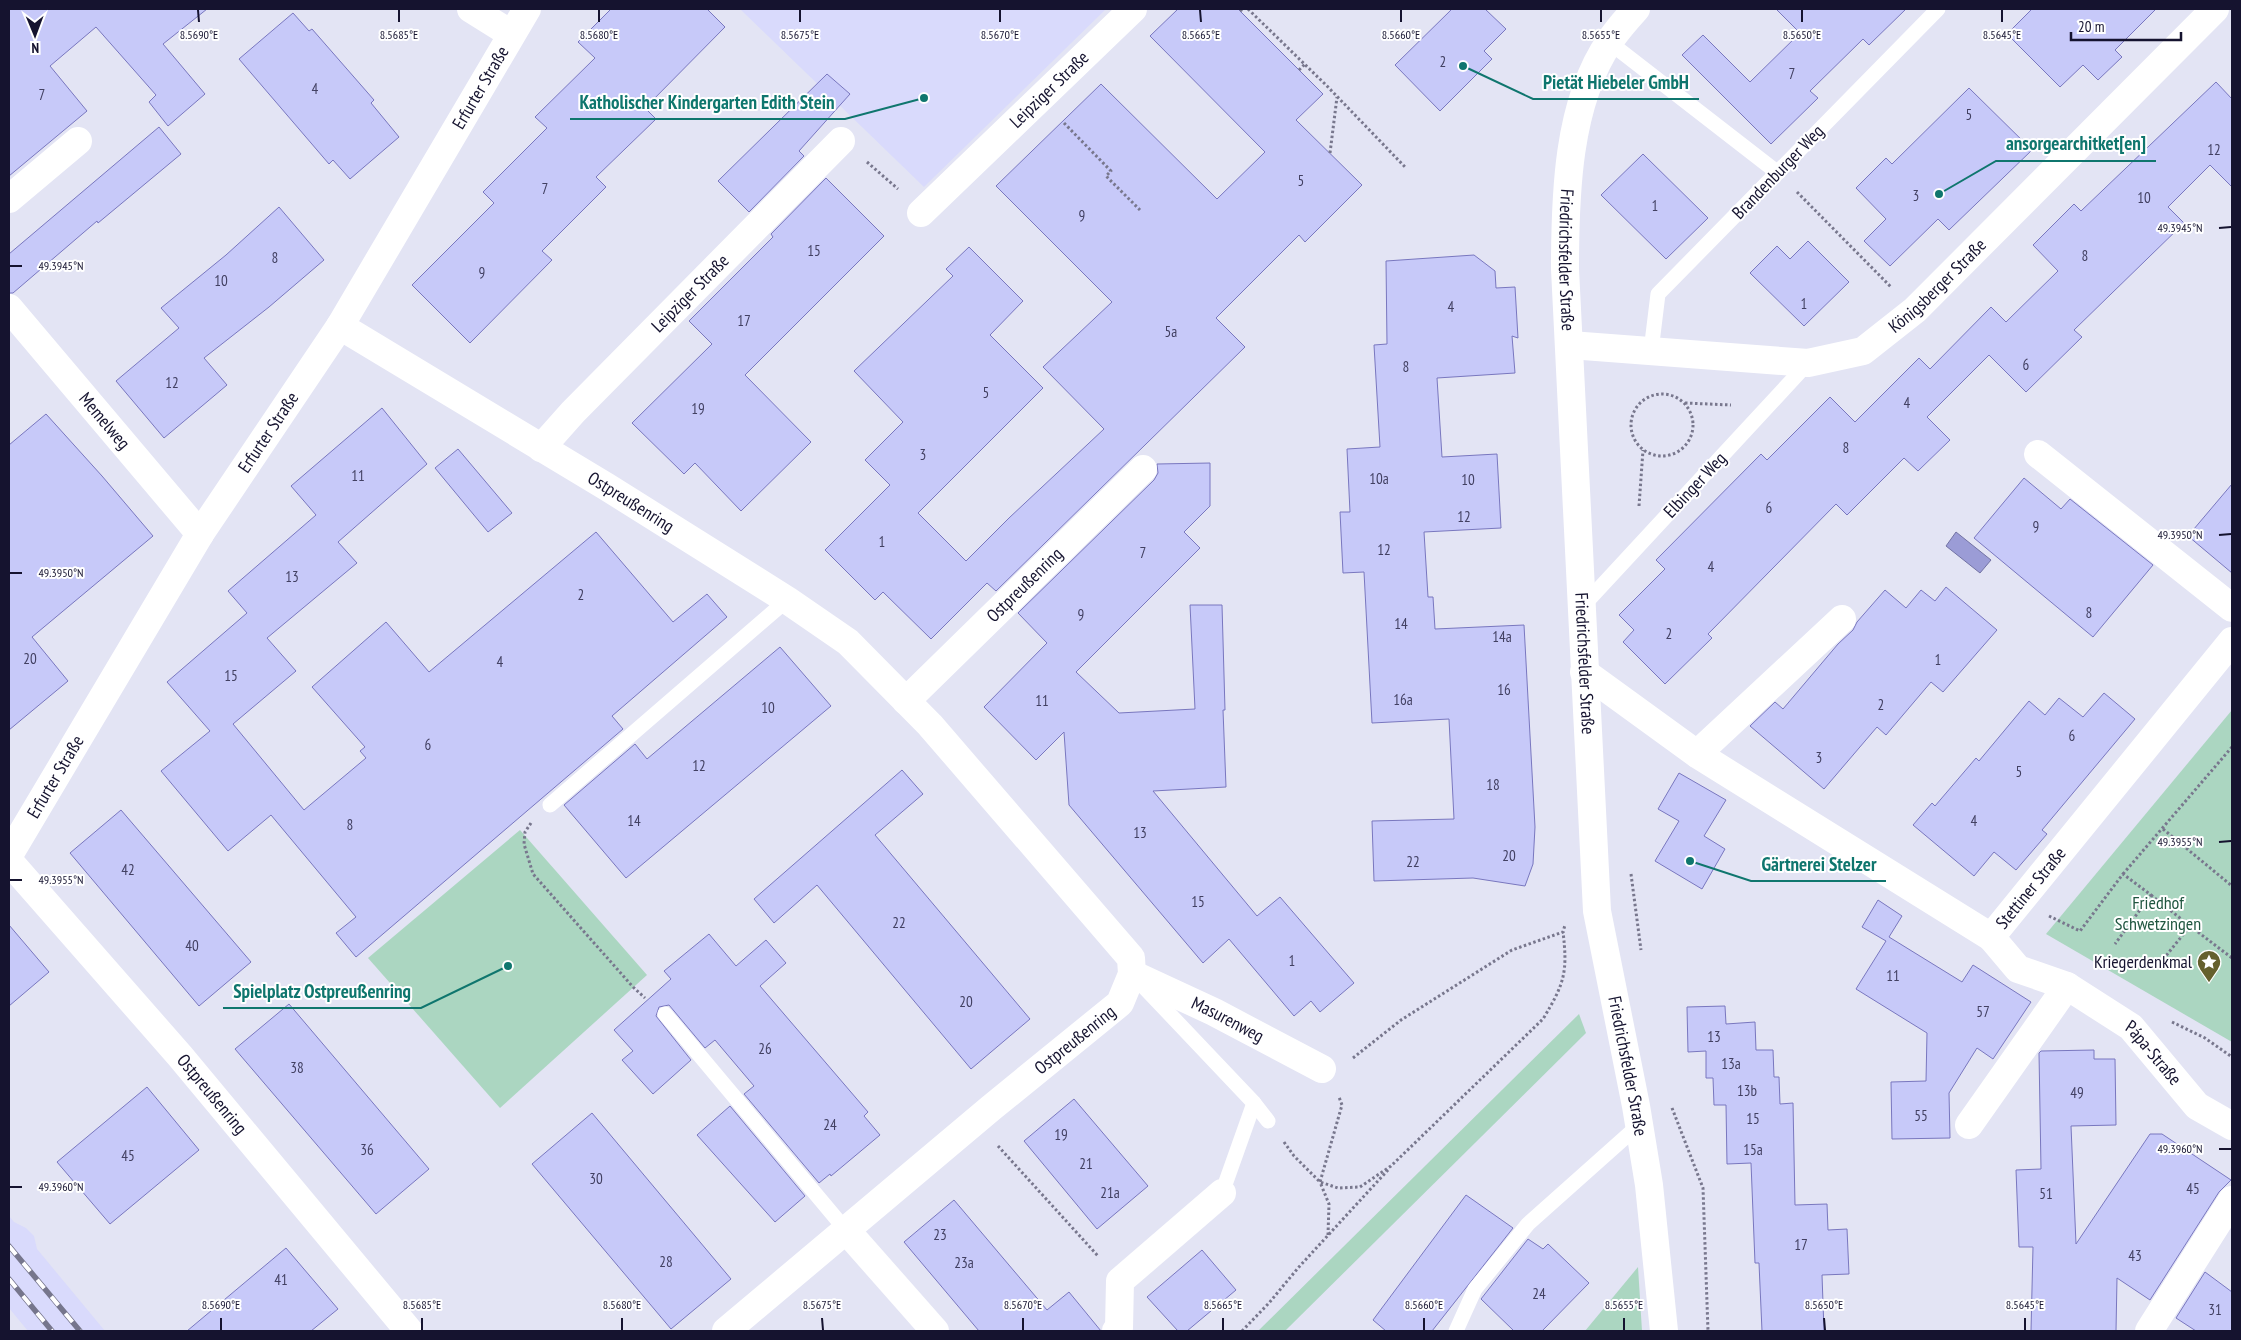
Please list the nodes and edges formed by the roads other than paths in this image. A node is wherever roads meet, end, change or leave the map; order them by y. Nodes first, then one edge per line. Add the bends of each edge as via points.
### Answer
1 (471, 9) edge
2 (527, 9) edge
3 (1133, 9) edge
4 (1636, 9) edge
5 (1938, 9) edge
6 (2215, 9) edge
7 (510, 34) junction
8 (1609, 42) junction
9 (78, 141) dead end
10 (841, 141) dead end
11 (1778, 173) junction
12 (9, 200) edge
13 (921, 213) dead end
14 (9, 308) edge
15 (340, 326) junction
16 (1570, 344) junction
17 (1651, 351) junction
18 (1808, 362) junction
19 (541, 448) junction
20 (2038, 454) dead end
21 (1144, 469) dead end
22 (200, 534) junction
23 (787, 600) junction
24 (1582, 607) junction
25 (2232, 608) edge
26 (1842, 619) dead end
27 (2232, 641) edge
28 (1584, 672) junction
29 (906, 701) junction
30 (1697, 754) junction
31 (550, 804) road end
32 (9, 855) edge
33 (9, 861) edge
34 (1991, 937) junction
35 (1132, 974) junction
36 (2067, 986) junction
37 (665, 1014) road end
38 (1327, 1072) road end
39 (1254, 1103) junction
40 (1268, 1120) road end
41 (1639, 1124) junction
42 (1969, 1125) dead end
43 (2232, 1126) edge
44 (1222, 1193) joint
45 (2232, 1200) edge
46 (845, 1229) junction
47 (409, 1331) edge
48 (726, 1331) edge
49 (935, 1331) edge
50 (1116, 1331) edge
51 (1456, 1331) edge
52 (1664, 1331) edge
53 (2149, 1331) edge

1 - 7 street
2 - 7 street, Erfurter Straße
3 - 13 street, Leipziger Straße
4 - 8 street, Friedrichsfelder Straße
5 - 11 lane, Brandenburger Weg
6 - 18 street, Königsberger Straße via 1915,310 1863,351
7 - 15 street, Erfurter Straße
8 - 11 lane
8 - 16 street, Friedrichsfelder Straße via 1590,79 1577,122 1568,174 1565,269
9 - 12 street
10 - 19 street, Leipziger Straße
11 - 17 lane, Brandenburger Weg via 1658,294
14 - 22 street, Memelweg
15 - 19 street, Ostpreußenring
15 - 22 street, Erfurter Straße
16 - 17 street, Königsberger Straße
16 - 24 street, Friedrichsfelder Straße
17 - 18 street, Königsberger Straße
18 - 24 lane, Elbinger Weg
19 - 23 street, Ostpreußenring
20 - 25 street
21 - 29 street, Ostpreußenring
22 - 32 street, Erfurter Straße
23 - 29 street, Ostpreußenring via 848,642
23 - 31 lane
24 - 28 street, Friedrichsfelder Straße
26 - 30 street
27 - 34 street, Stettiner Straße
28 - 30 street, Stettiner Straße
28 - 41 street, Friedrichsfelder Straße via 1595,827 1597,911
29 - 35 street, Ostpreußenring via 1131,958
30 - 34 street, Stettiner Straße
33 - 47 street, Ostpreußenring via 180,1056
34 - 36 street, Pápa-Straße via 2018,969
35 - 38 street, Masurenweg via 1214,1012
35 - 39 lane
35 - 46 street, Ostpreußenring via 1120,1003
36 - 42 street
36 - 43 street, Pápa-Straße via 2131,1028 2197,1106
37 - 46 lane
39 - 40 lane
39 - 44 lane
41 - 51 lane via 1528,1224 1475,1289
41 - 52 street, Friedrichsfelder Straße via 1649,1185
44 - 50 street via 1120,1281 1119,1328
45 - 53 street
46 - 48 street, Ostpreußenring
46 - 49 street

